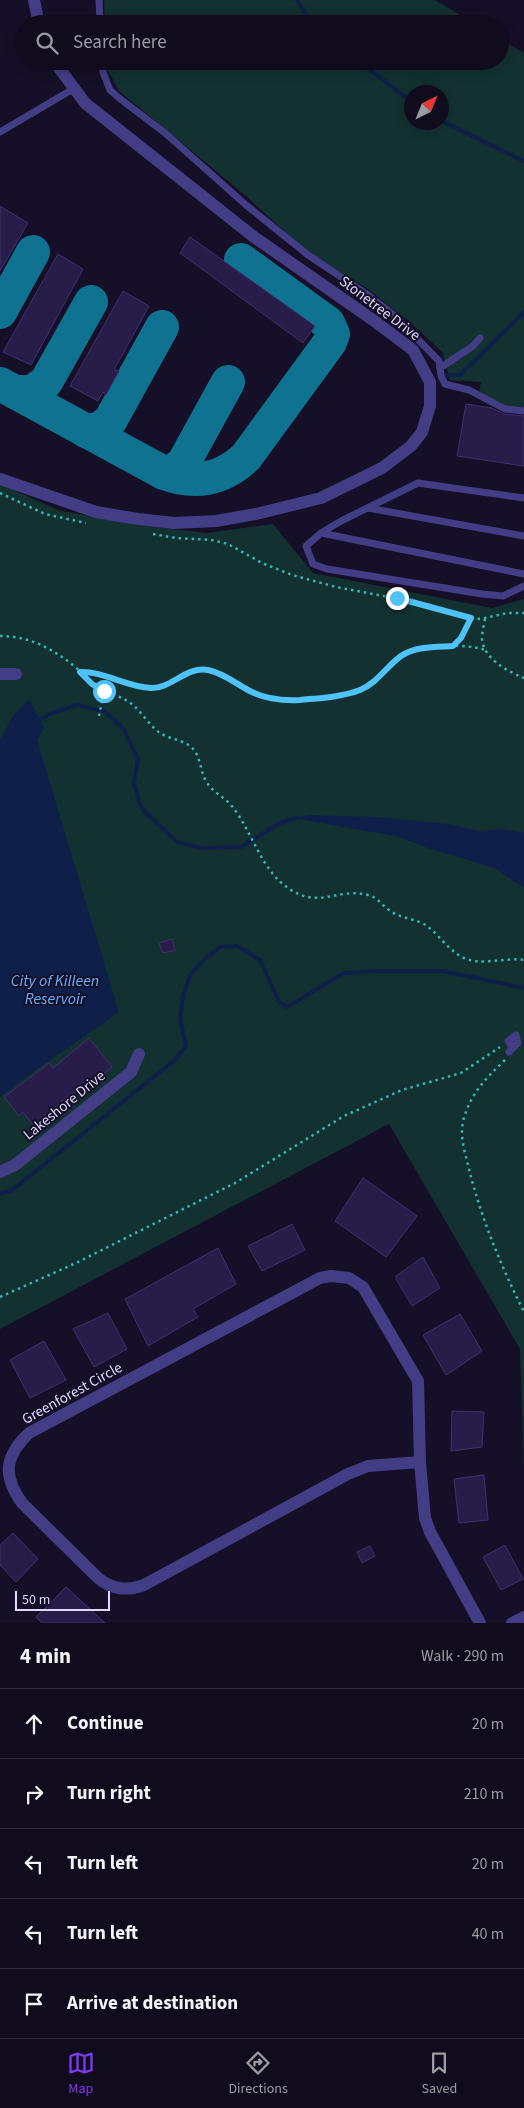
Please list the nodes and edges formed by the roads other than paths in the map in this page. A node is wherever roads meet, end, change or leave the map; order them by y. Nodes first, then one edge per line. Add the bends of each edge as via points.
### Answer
1 (34, 0) edge
2 (98, 0) edge
3 (37, 15) edge
4 (99, 15) edge
5 (60, 70) edge
6 (102, 70) edge
7 (73, 89) junction
8 (0, 132) edge
9 (480, 338) dead end
10 (440, 368) junction
11 (524, 412) edge
12 (0, 479) edge
13 (524, 498) edge
14 (368, 508) junction
15 (321, 533) junction
16 (524, 536) edge
17 (524, 574) edge
18 (524, 586) edge
19 (0, 674) edge
20 (16, 674) dead end
21 (139, 1054) dead end
22 (0, 1172) edge
23 (420, 1462) junction
24 (524, 1617) edge
25 (480, 1623) edge
26 (512, 1623) edge

1 - 3 street
2 - 4 lane
5 - 7 street, Stonetree Drive
6 - 10 lane via 110,90 285,237 394,315 439,361
7 - 8 lane
7 - 12 street, Stonetree Drive via 85,103 254,237 413,350 430,382 430,406 417,439 382,468 321,498 216,521 174,523 96,512
9 - 10 lane
10 - 11 lane via 445,384 469,390 505,409
13 - 14 lane via 418,483
14 - 15 lane
14 - 16 lane
15 - 17 lane
15 - 18 lane via 306,546 313,564 327,568 503,596
19 - 20 street
21 - 22 street, Lakeshore Drive via 131,1072 15,1165
23 - 23 street, Greenforest Circle via 418,1380 363,1287 348,1278 331,1276 311,1283 29,1433 11,1456 8,1479 22,1503 107,1586 133,1589 348,1474 368,1466
23 - 25 street, Greenforest Circle via 430,1532
24 - 26 street

